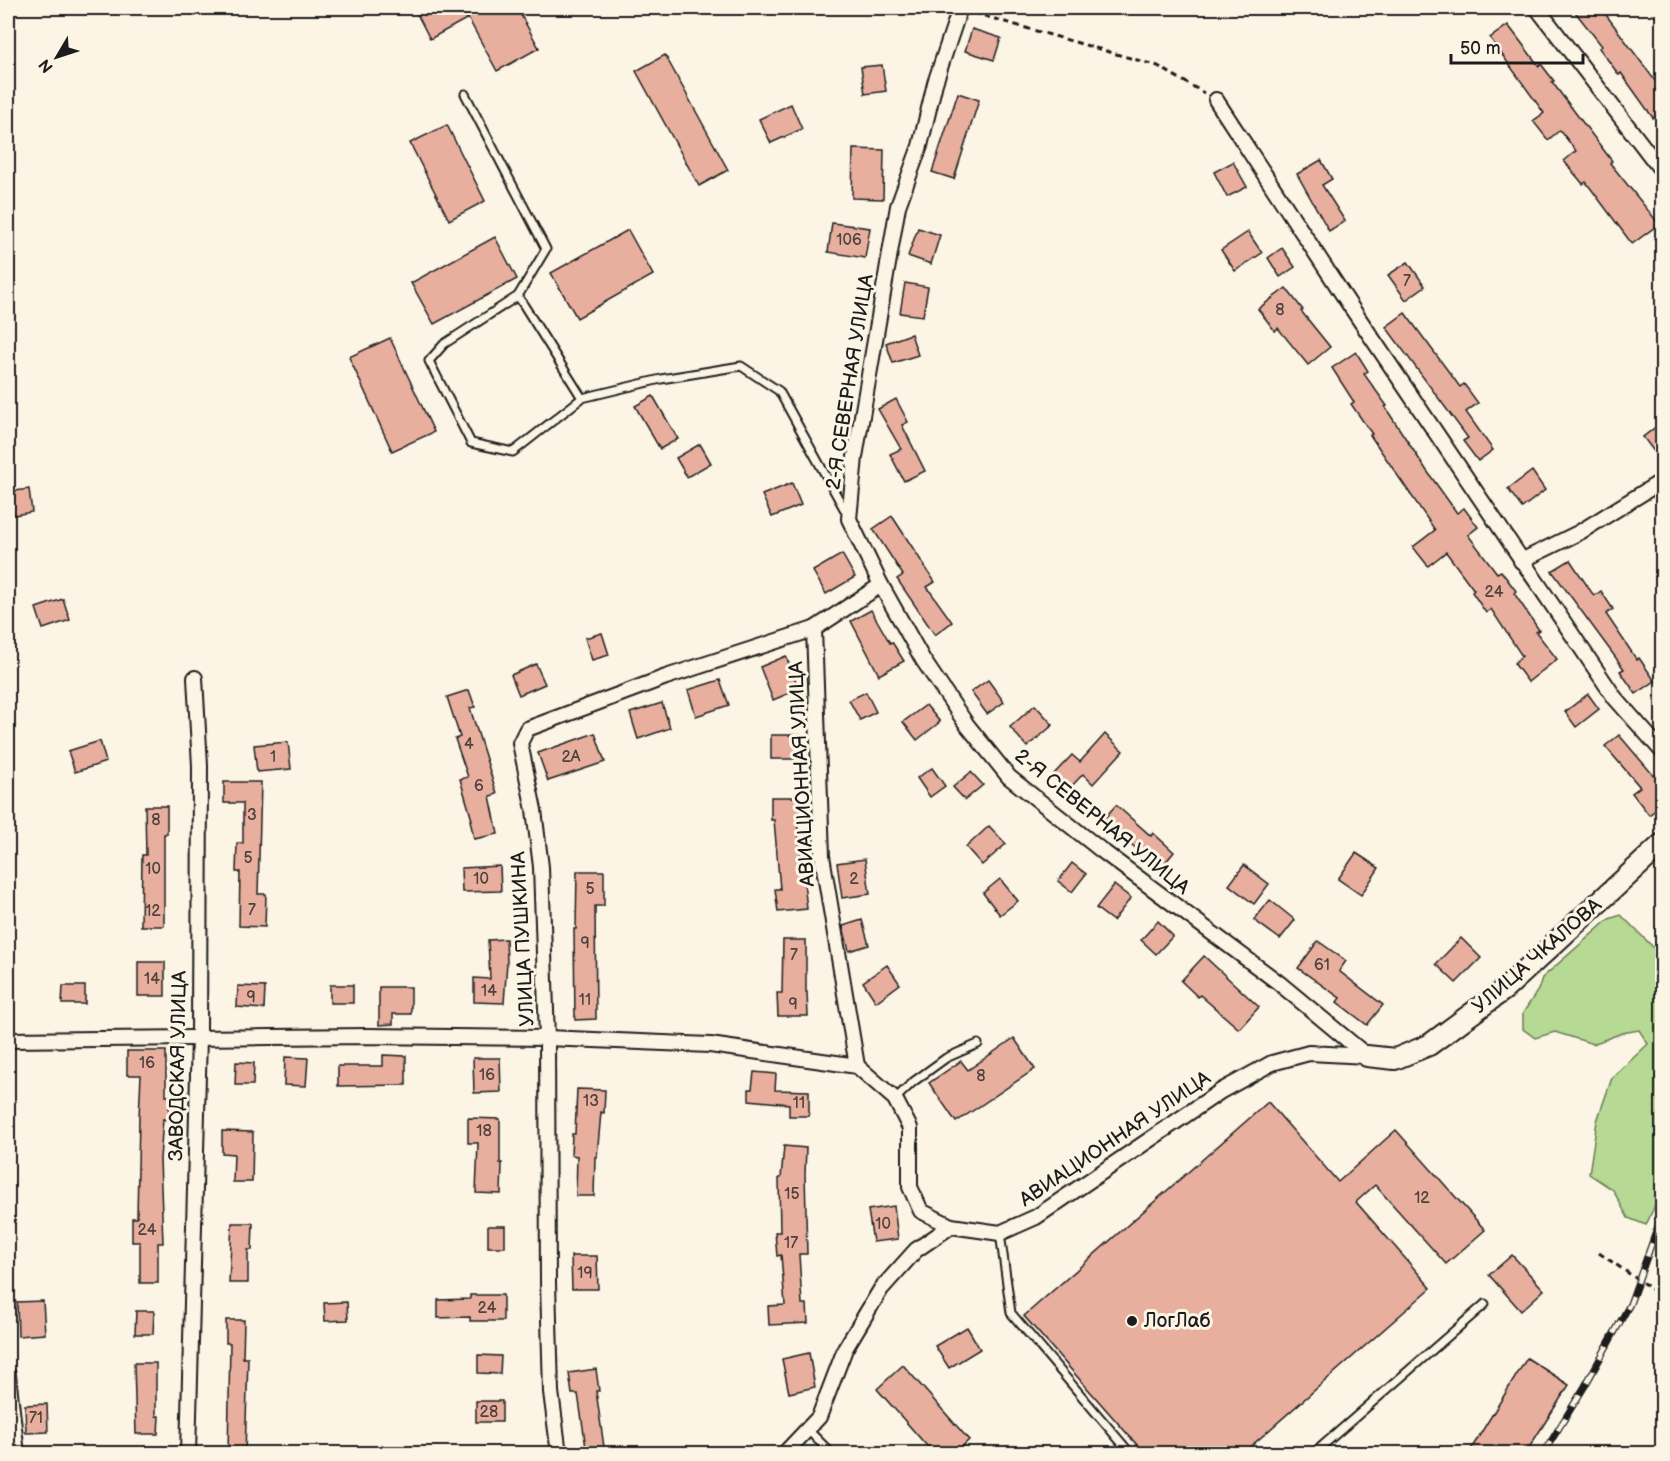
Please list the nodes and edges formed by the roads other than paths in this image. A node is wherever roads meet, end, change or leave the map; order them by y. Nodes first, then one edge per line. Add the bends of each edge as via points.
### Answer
1 (959, 8) edge
2 (1537, 8) edge
3 (465, 94) dead end
4 (1216, 100) road end
5 (1662, 171) edge
6 (518, 296) junction
7 (582, 398) junction
8 (1662, 481) edge
9 (849, 519) junction
10 (1521, 561) junction
11 (881, 585) junction
12 (814, 629) junction
13 (195, 678) dead end
14 (1662, 751) edge
15 (1662, 844) edge
16 (199, 1037) junction
17 (547, 1038) junction
18 (8, 1040) edge
19 (978, 1044) dead end
20 (1367, 1056) junction
21 (857, 1066) junction
22 (895, 1099) junction
23 (951, 1226) junction
24 (1000, 1233) junction
25 (1485, 1304) dead end
26 (8, 1375) edge
27 (807, 1429) junction
28 (17, 1454) edge
29 (188, 1454) edge
30 (559, 1454) edge
31 (784, 1454) edge
32 (832, 1454) edge
33 (1131, 1454) edge
34 (1313, 1454) edge

1 - 9 street, 2-Я СЕВЕРНАЯ УЛИЦА via 934,83 920,146 898,206 855,457
2 - 5 street
3 - 6 lane via 546,249
4 - 10 street
6 - 7 lane
6 - 7 lane via 444,344 429,361 471,443 513,452
7 - 9 lane via 661,379 741,366 779,391
8 - 10 street via 1580,532
9 - 11 street, 2-Я СЕВЕРНАЯ УЛИЦА
10 - 14 street via 1614,698
11 - 12 street
11 - 20 street, 2-Я СЕВЕРНАЯ УЛИЦА via 923,660 967,725 1009,777 1279,982
12 - 17 street, УЛИЦА ПУШКИНА via 666,677 527,729 520,743 541,867
12 - 21 street, АВИАЦИОННАЯ УЛИЦА via 822,856
13 - 16 street, ЗАВОДСКАЯ УЛИЦА via 200,766
15 - 20 street, УЛИЦА ЧКАЛОВА via 1505,989 1429,1045 1395,1059
16 - 17 street
16 - 18 street
16 - 29 street, ЗАВОДСКАЯ УЛИЦА
17 - 21 street via 710,1044
17 - 30 street, УЛИЦА ПУШКИНА via 551,1392
19 - 22 lane via 946,1058
20 - 24 street, АВИАЦИОННАЯ УЛИЦА via 1309,1053 1272,1063 1221,1091 1036,1217
21 - 22 street
22 - 23 street via 910,1128 910,1187 921,1211
23 - 24 street
23 - 27 street via 916,1250 880,1289 845,1349 819,1417
24 - 33 lane via 1011,1312
25 - 34 lane
26 - 28 street
27 - 31 street
27 - 32 lane

